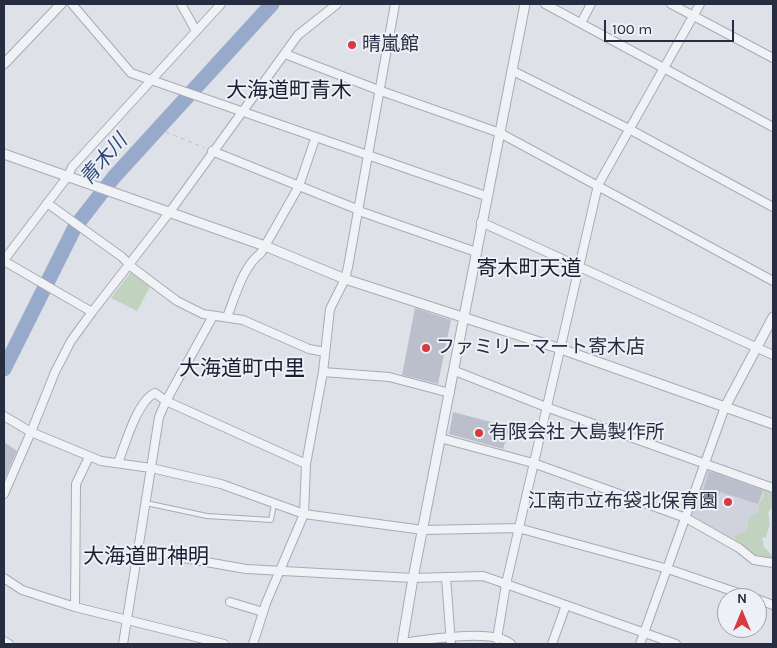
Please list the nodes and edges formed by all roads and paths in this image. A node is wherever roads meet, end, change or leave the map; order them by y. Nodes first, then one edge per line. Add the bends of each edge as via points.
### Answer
1 (61, 4) edge
2 (72, 4) edge
3 (181, 4) edge
4 (221, 4) edge
5 (337, 4) edge
6 (396, 4) edge
7 (525, 4) edge
8 (545, 4) edge
9 (592, 4) edge
10 (671, 4) edge
11 (700, 4) edge
12 (694, 15) junction
13 (580, 23) junction
14 (196, 32) junction
15 (285, 54) junction
16 (773, 58) edge
17 (4, 64) edge
18 (664, 68) junction
19 (513, 71) junction
20 (152, 81) junction
21 (381, 91) junction
22 (243, 113) junction
23 (773, 127) edge
24 (629, 129) junction
25 (166, 132) dead end
26 (500, 133) junction
27 (315, 139) junction
28 (212, 151) junction
29 (4, 154) edge
30 (369, 157) junction
31 (68, 176) junction
32 (598, 185) junction
33 (299, 186) junction
34 (486, 196) junction
35 (47, 204) junction
36 (773, 208) edge
37 (359, 210) junction
38 (169, 213) junction
39 (481, 222) junction
40 (265, 246) junction
41 (476, 252) junction
42 (4, 260) edge
43 (130, 263) junction
44 (579, 267) junction
45 (345, 279) junction
46 (773, 281) edge
47 (92, 312) junction
48 (213, 316) junction
49 (227, 317) junction
50 (463, 317) junction
51 (773, 317) edge
52 (756, 347) junction
53 (561, 349) junction
54 (325, 352) junction
55 (773, 355) edge
56 (455, 371) junction
57 (323, 372) junction
58 (450, 393) junction
59 (166, 401) junction
60 (546, 407) junction
61 (725, 407) junction
62 (4, 416) edge
63 (773, 424) edge
64 (32, 432) junction
65 (440, 438) junction
66 (89, 457) junction
67 (118, 463) junction
68 (533, 463) junction
69 (705, 463) junction
70 (306, 464) junction
71 (152, 468) junction
72 (773, 488) edge
73 (4, 494) edge
74 (274, 502) junction
75 (146, 503) junction
76 (304, 514) junction
77 (686, 518) junction
78 (518, 528) junction
79 (423, 530) junction
80 (138, 550) junction
81 (773, 563) edge
82 (668, 569) junction
83 (280, 572) junction
84 (446, 577) junction
85 (4, 578) edge
86 (413, 578) junction
87 (506, 584) junction
88 (724, 588) edge
89 (230, 602) dead end
90 (566, 604) junction
91 (75, 607) junction
92 (263, 612) junction
93 (127, 620) junction
94 (644, 633) junction
95 (450, 635) junction
96 (497, 639) junction
97 (4, 641) edge
98 (9, 644) edge
99 (123, 644) edge
100 (224, 644) edge
101 (253, 644) edge
102 (402, 644) edge
103 (451, 644) edge
104 (511, 644) edge
105 (552, 644) edge
106 (640, 644) edge
107 (676, 644) edge

1 - 17 street
2 - 20 street via 130,73
3 - 14 street
4 - 14 street
5 - 15 street via 298,35
6 - 21 street
7 - 19 street
8 - 13 street
9 - 13 street
10 - 12 street
11 - 12 street
12 - 16 street
12 - 18 street
13 - 18 street
14 - 20 street
15 - 21 street
15 - 22 street
18 - 23 street
18 - 24 street
19 - 24 street
19 - 26 street
20 - 22 street
20 - 31 street via 72,167
21 - 26 street
21 - 30 street
22 - 27 street
22 - 28 street
24 - 32 street
24 - 36 street
25 - 28 path
26 - 32 street
26 - 34 street
27 - 30 street
27 - 33 street
28 - 33 street
28 - 38 street
29 - 31 street
30 - 34 street
30 - 37 street
31 - 35 street
31 - 38 street
32 - 44 street
32 - 46 street
33 - 37 street
33 - 40 street
34 - 39 street
35 - 42 street
35 - 43 street
37 - 41 street
37 - 45 street
38 - 40 street
38 - 43 street
39 - 41 street
39 - 44 street
40 - 45 street
40 - 49 street via 239,286
41 - 50 street
42 - 47 street
43 - 47 street
43 - 48 street via 177,301
44 - 52 street
44 - 53 street
45 - 50 street
45 - 54 street via 330,309
47 - 64 street via 59,364
48 - 49 street
48 - 59 street
49 - 54 street via 243,320 309,349
50 - 53 street
50 - 56 street
51 - 52 street
52 - 55 street
52 - 61 street
53 - 60 street
53 - 61 street
54 - 57 street
56 - 58 street
56 - 60 street
57 - 58 street via 389,377
57 - 70 street
58 - 65 street
59 - 67 street via 155,393 151,395 138,413
59 - 70 street
59 - 71 street via 160,417
60 - 68 street
60 - 69 street
61 - 63 street
61 - 69 street
62 - 64 street
64 - 66 street
64 - 73 street
65 - 68 street
65 - 79 street
66 - 67 street
66 - 91 street via 76,484
67 - 71 street
68 - 77 street
68 - 78 street
69 - 72 street
69 - 77 street
70 - 76 street
71 - 74 street via 220,484
71 - 75 street
74 - 75 lane via 271,520 208,516
74 - 76 street
75 - 80 street
76 - 79 street
76 - 83 street
77 - 81 street via 754,560
77 - 82 street
78 - 79 street
78 - 82 street
78 - 87 street
79 - 86 street
80 - 83 street via 246,570
80 - 93 street
82 - 88 street
82 - 94 street
83 - 86 street
83 - 92 street
84 - 86 street
84 - 87 street via 489,577
84 - 95 street
85 - 91 street via 22,590
86 - 102 street
87 - 90 street
87 - 96 street
89 - 92 street
90 - 94 street
90 - 105 street
91 - 93 street
92 - 101 street
93 - 99 street
93 - 100 street
94 - 106 street
94 - 107 street
95 - 96 street
95 - 102 street
95 - 103 street
96 - 104 street
97 - 98 street

